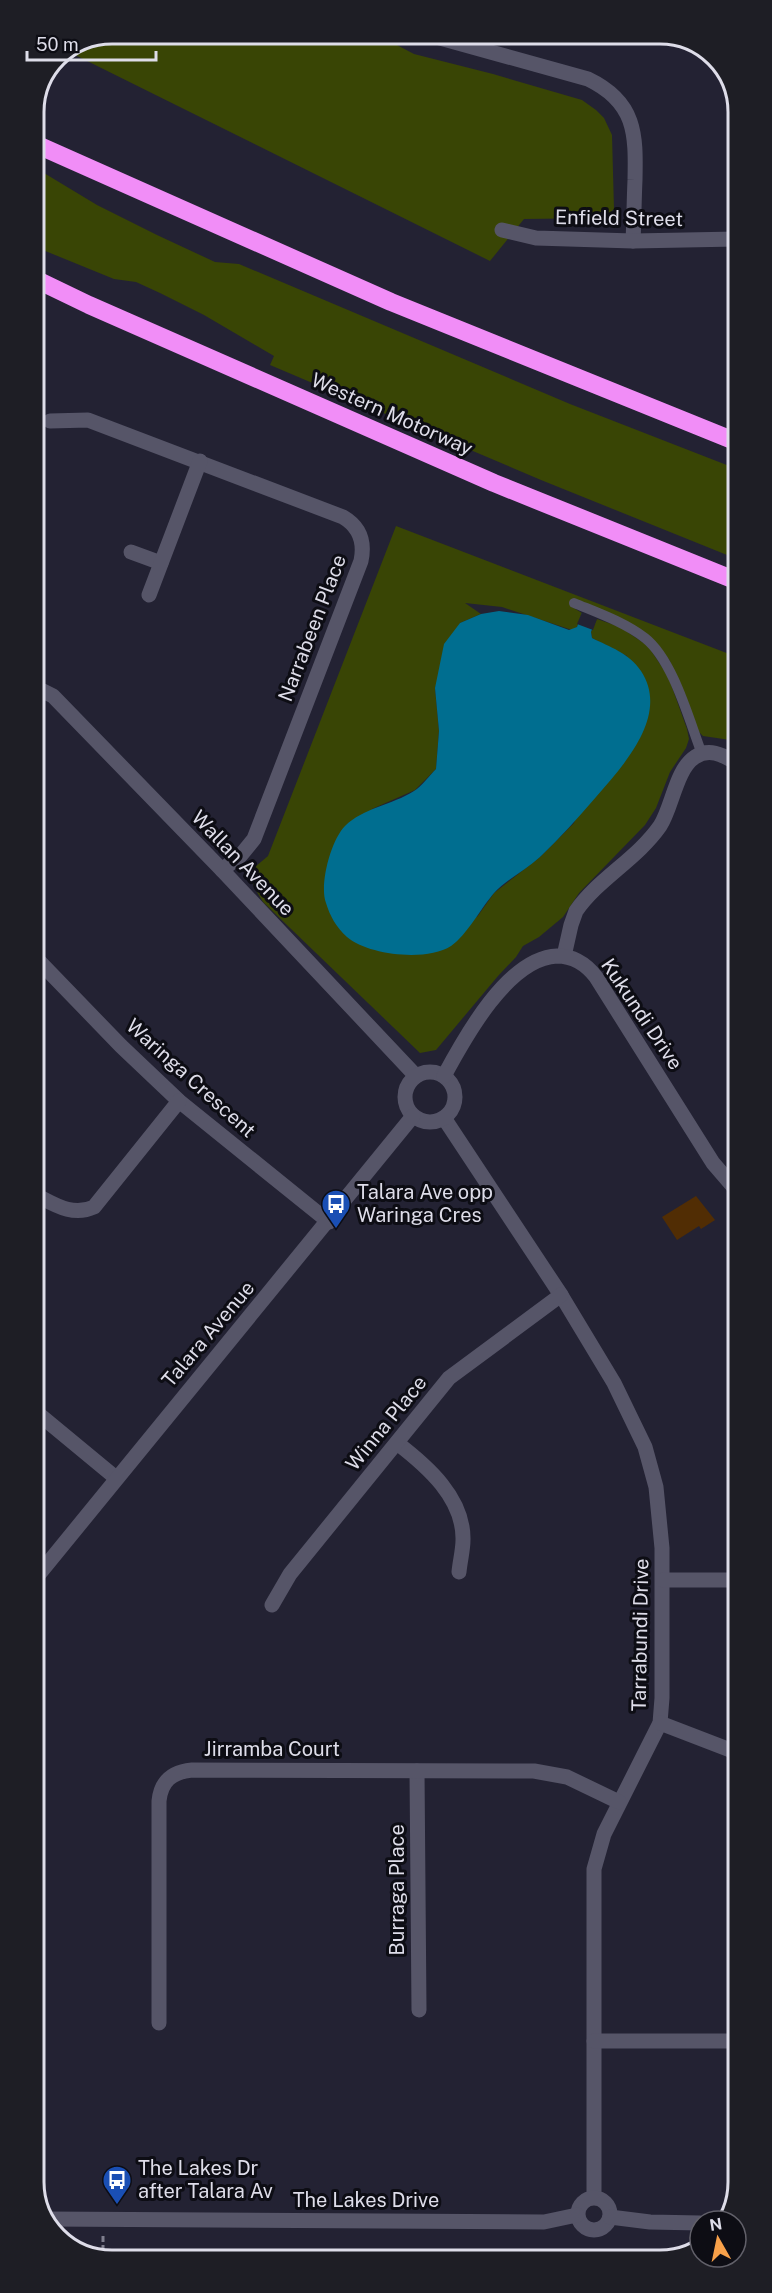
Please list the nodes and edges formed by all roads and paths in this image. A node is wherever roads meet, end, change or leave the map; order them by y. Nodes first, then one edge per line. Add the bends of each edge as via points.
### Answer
1 (460, 44) edge
2 (43, 147) edge
3 (502, 230) dead end
4 (728, 239) edge
5 (633, 241) junction
6 (43, 283) edge
7 (50, 421) dead end
8 (728, 438) edge
9 (200, 461) junction
10 (131, 552) dead end
11 (161, 563) junction
12 (728, 577) edge
13 (149, 595) dead end
14 (574, 603) dead end
15 (43, 691) edge
16 (702, 754) junction
17 (728, 759) edge
18 (222, 870) junction
19 (564, 956) junction
20 (43, 965) edge
21 (415, 1076) junction
22 (444, 1076) junction
23 (179, 1101) junction
24 (413, 1116) junction
25 (444, 1118) junction
26 (728, 1180) edge
27 (43, 1198) edge
28 (329, 1221) junction
29 (561, 1295) junction
30 (43, 1418) edge
31 (397, 1443) junction
32 (116, 1478) junction
33 (43, 1569) edge
34 (459, 1572) dead end
35 (663, 1580) junction
36 (728, 1580) edge
37 (272, 1605) dead end
38 (660, 1723) junction
39 (728, 1749) edge
40 (417, 1771) junction
41 (619, 1802) junction
42 (419, 2010) dead end
43 (159, 2024) dead end
44 (594, 2041) junction
45 (728, 2041) edge
46 (594, 2197) junction
47 (577, 2215) junction
48 (610, 2217) junction
49 (55, 2219) edge
50 (688, 2223) edge
51 (103, 2236) dead end
52 (103, 2248) edge

1 - 5 street via 588,79 612,94 634,132
2 - 8 highway via 402,306
3 - 5 street, Enfield Street via 536,238
4 - 5 street, Enfield Street
6 - 12 highway, Western Motorway via 483,478
7 - 9 street, Narrabeen Place via 88,420
9 - 11 street
9 - 18 street, Narrabeen Place via 343,517 358,530 363,548 254,838
10 - 11 street
11 - 13 street
14 - 16 lane via 622,624 654,646 666,663
15 - 18 street, Wallan Avenue via 53,696
16 - 17 street via 716,753
16 - 19 street via 684,769 659,827 576,911
18 - 21 street, Wallan Avenue
19 - 22 street via 535,960 516,974 477,1019
19 - 26 street, Kukundi Drive via 584,965 596,977 713,1163
20 - 23 street, Waringa Crescent
21 - 22 street via 429,1071
21 - 24 street via 404,1096
22 - 25 street via 455,1096
23 - 27 street via 94,1207 73,1212
23 - 28 street, Waringa Crescent
24 - 25 street via 429,1122
24 - 28 street, Talara Avenue
25 - 29 street, Tarrabundi Drive
28 - 32 street, Talara Avenue
29 - 31 street, Winna Place via 458,1371
29 - 35 street, Tarrabundi Drive via 614,1383 645,1447 658,1502
30 - 32 street
31 - 34 street via 432,1472 459,1515 463,1541
31 - 37 street, Winna Place via 290,1574
32 - 33 street, Talara Avenue
35 - 36 street
35 - 38 street, Tarrabundi Drive
38 - 39 street
38 - 41 street, Tarrabundi Drive
40 - 41 street, Jirramba Court via 544,1772
40 - 42 street, Burraga Place
40 - 43 street, Jirramba Court via 192,1770 168,1778 159,1801
41 - 44 street, Tarrabundi Drive via 594,1869
44 - 45 street
44 - 46 street, Tarrabundi Drive
46 - 47 street via 581,2203
46 - 48 street via 606,2203
47 - 48 street via 581,2225 595,2230
47 - 49 street, The Lakes Drive via 544,2222
48 - 50 street
51 - 52 path

